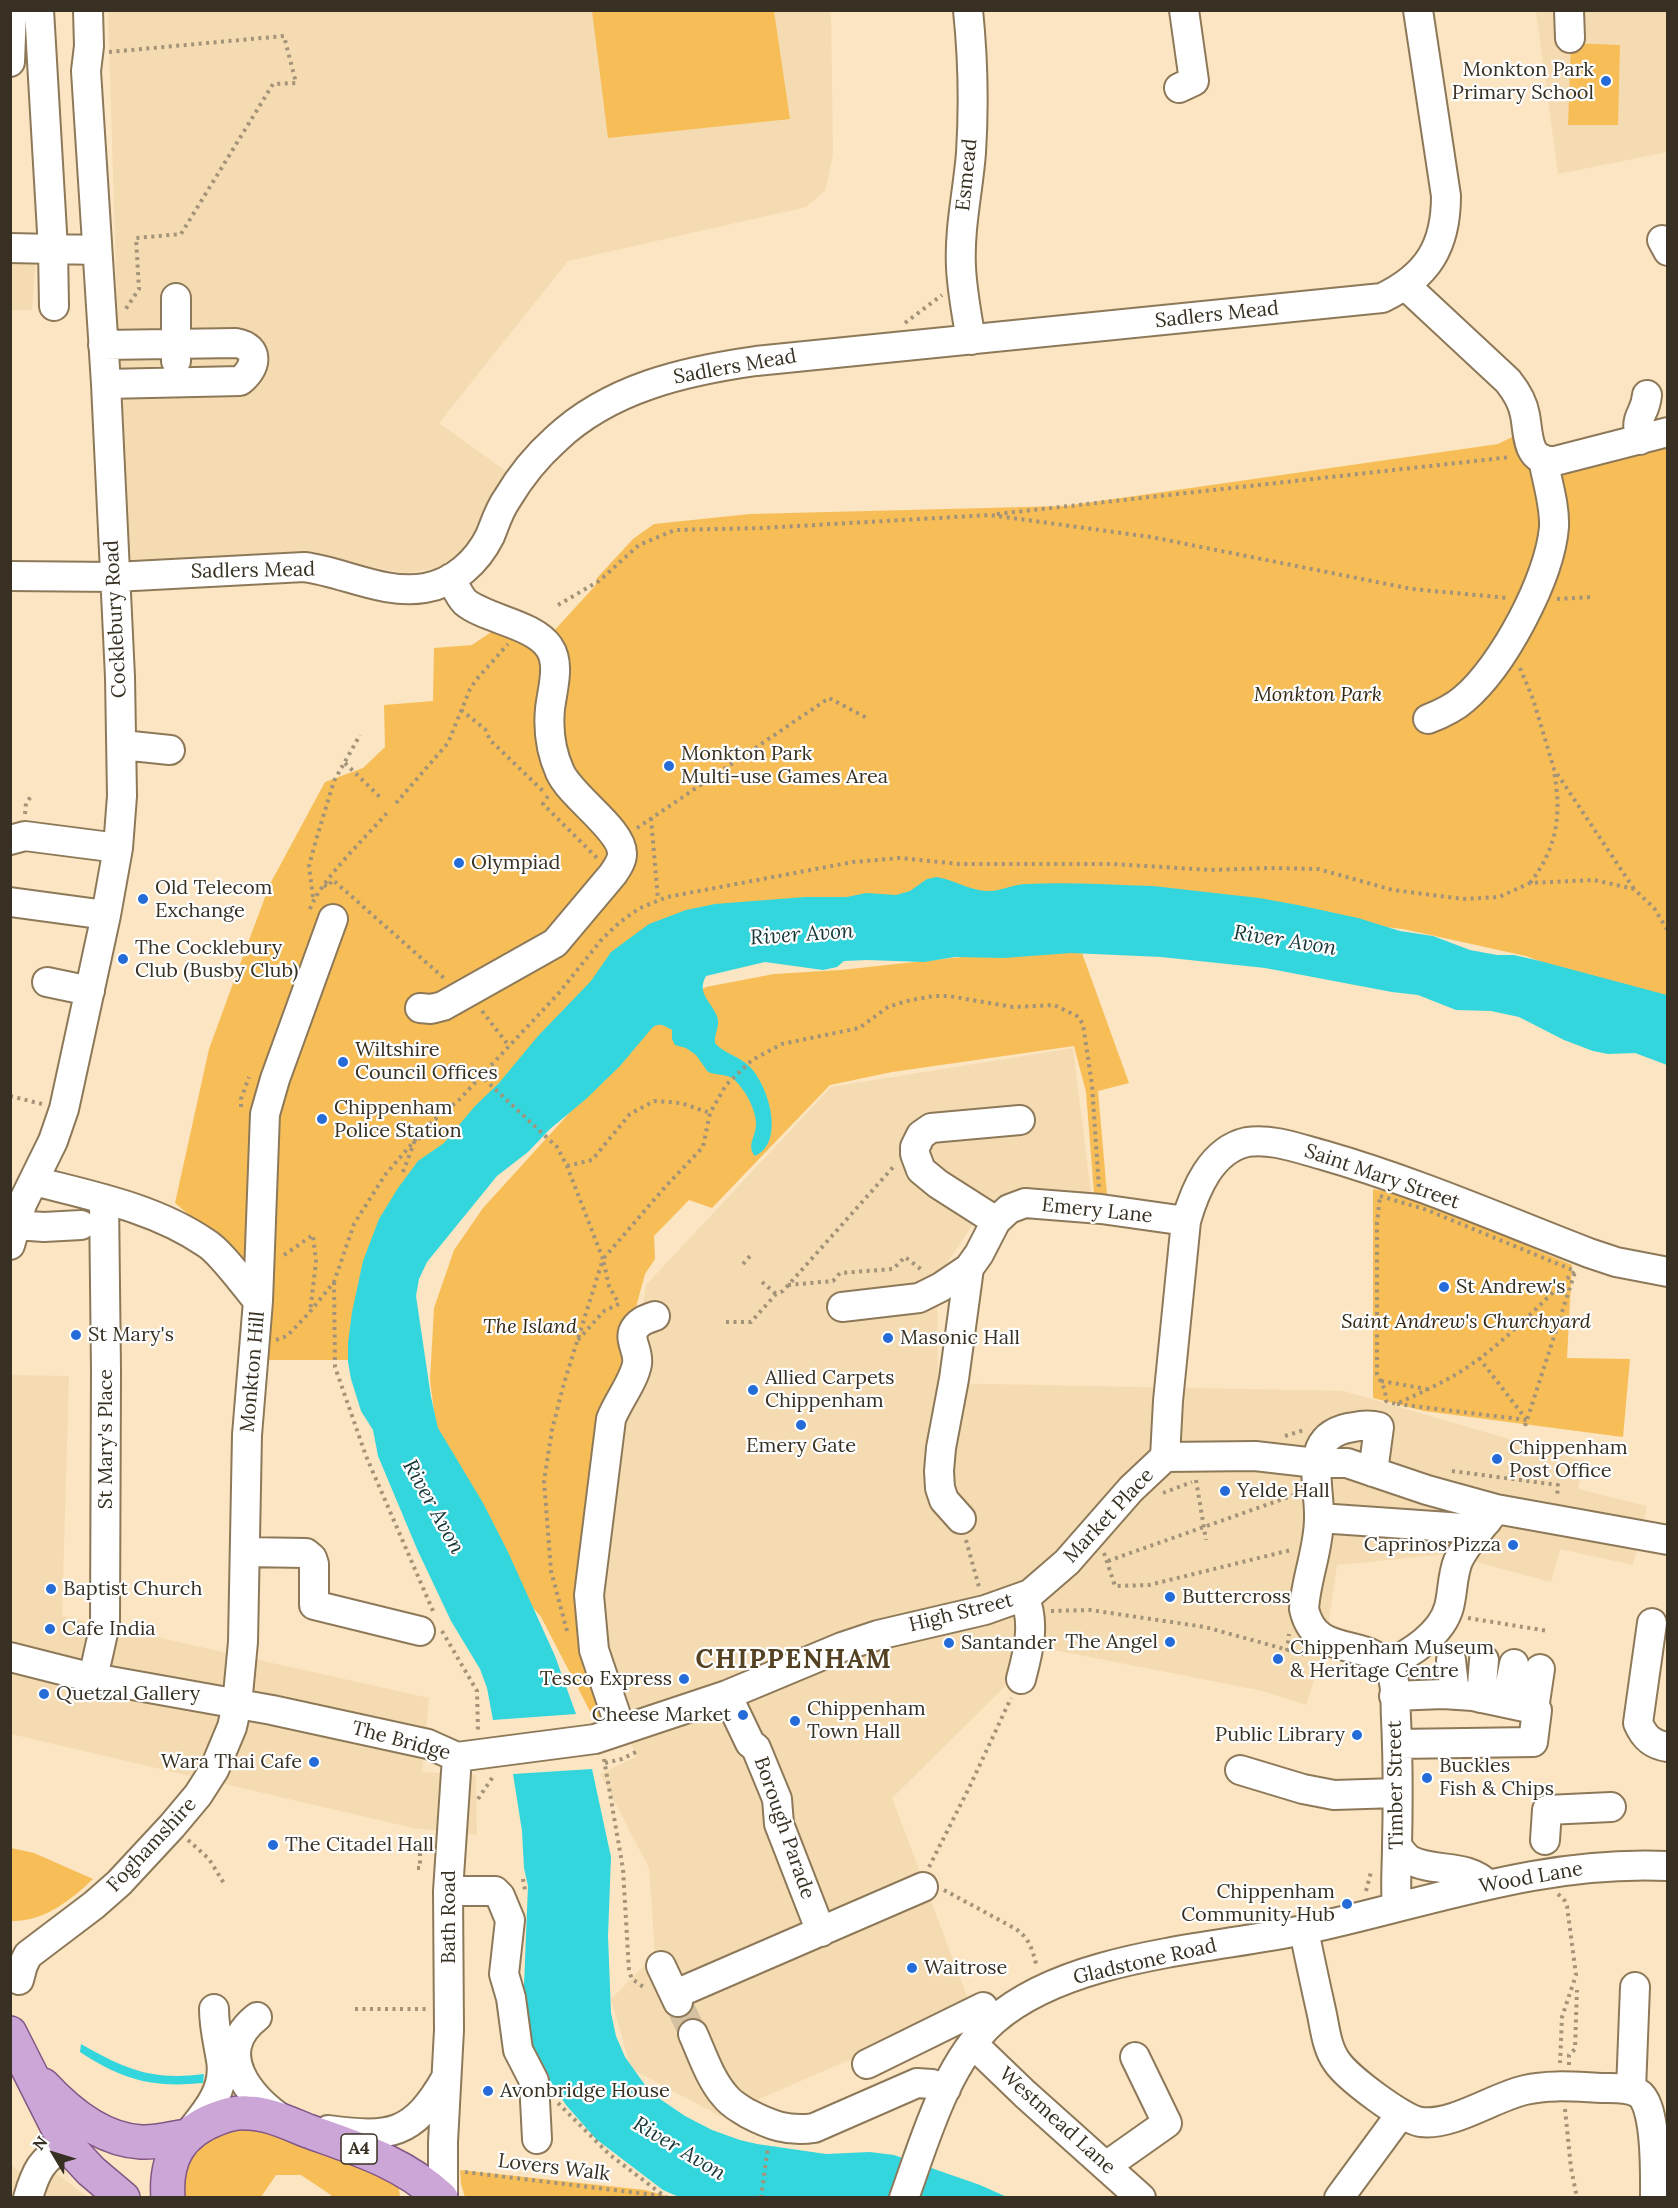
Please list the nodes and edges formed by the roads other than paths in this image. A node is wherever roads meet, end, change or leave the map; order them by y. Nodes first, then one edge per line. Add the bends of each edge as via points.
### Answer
1 (12, 10) edge
2 (39, 10) edge
3 (88, 10) edge
4 (99, 10) edge
5 (968, 10) edge
6 (1184, 10) edge
7 (1418, 10) edge
8 (88, 50) junction
9 (10, 62) edge
10 (1194, 84) dead end
11 (10, 248) edge
12 (53, 249) junction
13 (97, 250) junction
14 (1406, 286) junction
15 (176, 298) dead end
16 (54, 306) dead end
17 (970, 340) junction
18 (175, 344) junction
19 (103, 345) junction
20 (177, 382) junction
21 (106, 384) junction
22 (1647, 395) dead end
23 (1668, 432) edge
24 (1640, 440) junction
25 (1543, 459) junction
26 (10, 576) edge
27 (115, 577) junction
28 (451, 578) junction
29 (1428, 719) dead end
30 (122, 745) junction
31 (171, 750) dead end
32 (11, 838) edge
33 (118, 848) junction
34 (10, 902) edge
35 (106, 915) junction
36 (333, 920) dead end
37 (47, 982) dead end
38 (90, 991) junction
39 (420, 1008) dead end
40 (1020, 1120) dead end
41 (34, 1181) junction
42 (104, 1199) junction
43 (996, 1221) junction
44 (1186, 1221) junction
45 (81, 1225) dead end
46 (13, 1235) edge
47 (969, 1268) junction
48 (1668, 1272) edge
49 (258, 1300) junction
50 (842, 1307) dead end
51 (655, 1316) dead end
52 (1165, 1457) junction
53 (1316, 1463) junction
54 (1373, 1472) junction
55 (1492, 1515) junction
56 (1319, 1518) junction
57 (961, 1519) road end
58 (1668, 1540) edge
59 (245, 1552) junction
60 (1047, 1581) joint
61 (1027, 1605) junction
62 (1652, 1623) dead end
63 (432, 1625) road end
64 (10, 1657) edge
65 (1489, 1663) junction
66 (1386, 1665) junction
67 (93, 1678) junction
68 (1021, 1679) road end
69 (726, 1695) junction
70 (1394, 1696) junction
71 (1487, 1700) junction
72 (237, 1705) junction
73 (606, 1742) junction
74 (1397, 1744) junction
75 (1668, 1747) edge
76 (457, 1757) junction
77 (1240, 1770) dead end
78 (1397, 1793) junction
79 (1611, 1807) dead end
80 (1397, 1846) junction
81 (1544, 1858) junction
82 (1668, 1866) edge
83 (1488, 1885) junction
84 (926, 1888) road end
85 (448, 1891) junction
86 (1397, 1906) junction
87 (1304, 1930) junction
88 (821, 1932) junction
89 (19, 1964) edge
90 (661, 1966) dead end
91 (1635, 1987) dead end
92 (984, 2007) junction
93 (214, 2009) dead end
94 (257, 2017) dead end
95 (693, 2034) tunnel mouth
96 (973, 2044) junction
97 (16, 2045) edge
98 (1135, 2057) dead end
99 (867, 2064) dead end
100 (447, 2076) junction
101 (1630, 2090) junction
102 (941, 2099) junction
103 (1400, 2115) junction
104 (292, 2125) junction
105 (188, 2134) junction
106 (537, 2139) dead end
107 (66, 2144) junction
108 (1106, 2166) junction
109 (1662, 2168) edge
110 (28, 2198) edge
111 (123, 2198) edge
112 (168, 2198) edge
113 (442, 2198) edge
114 (903, 2198) edge
115 (1141, 2198) edge
116 (1339, 2198) edge
117 (1654, 2198) edge

1 - 9 street
2 - 12 street
3 - 8 street, Cocklebury Road
4 - 8 street, Cocklebury Road
5 - 17 street, Esmead via 973,113 961,268
6 - 10 street
7 - 14 street, Sadlers Mead via 1446,214 1437,249
8 - 13 street, Cocklebury Road
11 - 12 street
12 - 13 street
12 - 16 street
13 - 19 street, Cocklebury Road
14 - 17 street, Sadlers Mead via 1370,300
14 - 25 street via 1508,381 1523,408 1530,447
15 - 18 street
17 - 28 street, Sadlers Mead via 718,366 632,391 570,426 540,454 507,498 476,559
18 - 19 street
18 - 20 street
18 - 20 street via 245,344 253,358 248,375 240,381
19 - 21 street, Cocklebury Road
20 - 21 street
21 - 27 street, Cocklebury Road
22 - 24 street via 1637,421
23 - 24 street
24 - 25 street via 1555,461
25 - 29 street via 1554,527 1531,600 1495,666 1479,686 1463,701
26 - 27 street, Sadlers Mead
27 - 28 street, Sadlers Mead via 304,567 410,590
27 - 30 street, Cocklebury Road
28 - 39 street via 466,602 547,644 554,659 550,724 559,770 619,840 622,858 614,874 555,943 443,1006
30 - 31 street
30 - 33 street, Cocklebury Road
32 - 33 street via 25,836
33 - 35 street, Cocklebury Road
34 - 35 street
35 - 38 street, Cocklebury Road
36 - 49 street via 265,1114
37 - 38 street
38 - 41 street, Cocklebury Road via 64,1109
40 - 43 street via 931,1128 917,1140 915,1154 921,1170
41 - 42 street, Monkton Hill
41 - 46 street, Cocklebury Road
42 - 49 street, Monkton Hill via 160,1217 208,1244
42 - 67 street, St Mary's Place via 105,1623
43 - 44 street, Emery Lane via 1009,1209 1025,1203
43 - 47 street, Emery Lane
44 - 48 street, Saint Mary Street via 1200,1183 1222,1155 1248,1142 1271,1142 1383,1173 1589,1253
44 - 52 street, Saint Mary Street
45 - 46 street via 44,1227
47 - 50 street, Emery Lane via 919,1298
47 - 57 street, Emery Lane via 941,1448 940,1488 944,1500
49 - 59 street, Monkton Hill via 247,1435
51 - 73 street via 645,1319 634,1330 636,1368 611,1419 589,1596
52 - 53 street, Market Place via 1255,1456
52 - 60 street, Market Place
53 - 54 street, Market Place via 1347,1463
53 - 54 street via 1328,1436 1343,1429 1373,1425 1379,1427
53 - 56 street
54 - 55 street, Market Place
55 - 56 street, Market Place via 1463,1528
55 - 58 street, Market Place via 1530,1514
55 - 66 street via 1468,1542 1458,1563 1449,1609 1441,1622 1413,1650
56 - 66 street via 1305,1617 1327,1641 1370,1653
59 - 63 street via 306,1553 315,1564 314,1605
59 - 72 street, Monkton Hill
60 - 61 street, High Street
61 - 68 street via 1028,1646
61 - 69 street, High Street via 985,1610 869,1638
62 - 75 street via 1638,1723 1651,1742
64 - 67 street, The Bridge
65 - 71 street
65 - 71 street
65 - 71 street
66 - 70 street, Timber Street via 1392,1676
67 - 72 street, The Bridge
69 - 73 street, High Street
69 - 88 street, Borough Parade via 756,1748 777,1799 779,1824
70 - 71 street
70 - 74 street, Timber Street
71 - 74 street via 1537,1710 1533,1742
72 - 76 street, The Bridge via 428,1744
72 - 89 street, Foghamshire via 230,1735 192,1803 120,1883
73 - 76 street, The Bridge via 487,1741
74 - 78 street, Timber Street
76 - 85 street, Bath Road
77 - 78 street via 1334,1795
78 - 80 street, Timber Street
79 - 81 street via 1547,1810
80 - 83 street via 1415,1862 1473,1874
80 - 86 street, Timber Street
81 - 82 street, Wood Lane via 1574,1868
81 - 83 street, Wood Lane
83 - 86 street, Wood Lane
84 - 88 street
85 - 100 street, Bath Road
85 - 106 street via 495,1891 509,1918 504,1974 518,2050 534,2081
86 - 87 street, Gladstone Road
87 - 92 street, Gladstone Road via 1104,1967 1018,2002
87 - 103 street via 1331,2052 1344,2070
88 - 90 street via 679,1995
91 - 101 street
92 - 96 street, Gladstone Road
92 - 99 street
93 - 105 street via 221,2082 213,2101
94 - 104 street via 240,2035 237,2068 256,2097
95 - 102 street via 726,2097 779,2128 814,2128 917,2083 932,2084
96 - 102 street, Gladstone Road
96 - 108 street, Westmead Lane
97 - 105 main road via 54,2098 102,2131 139,2142
97 - 107 main road
98 - 108 street via 1167,2123
100 - 104 street via 425,2110 397,2131 359,2134
100 - 113 street, Bath Road
101 - 103 street via 1562,2078 1434,2122
101 - 109 street via 1641,2094 1649,2106
102 - 114 street, Gladstone Road
103 - 116 street
104 - 105 main road, A4 via 243,2112 221,2117
104 - 113 main road, A4 via 385,2160
105 - 112 main road via 172,2160
107 - 110 street via 42,2162
107 - 111 main road
108 - 115 street, Westmead Lane
109 - 117 street

